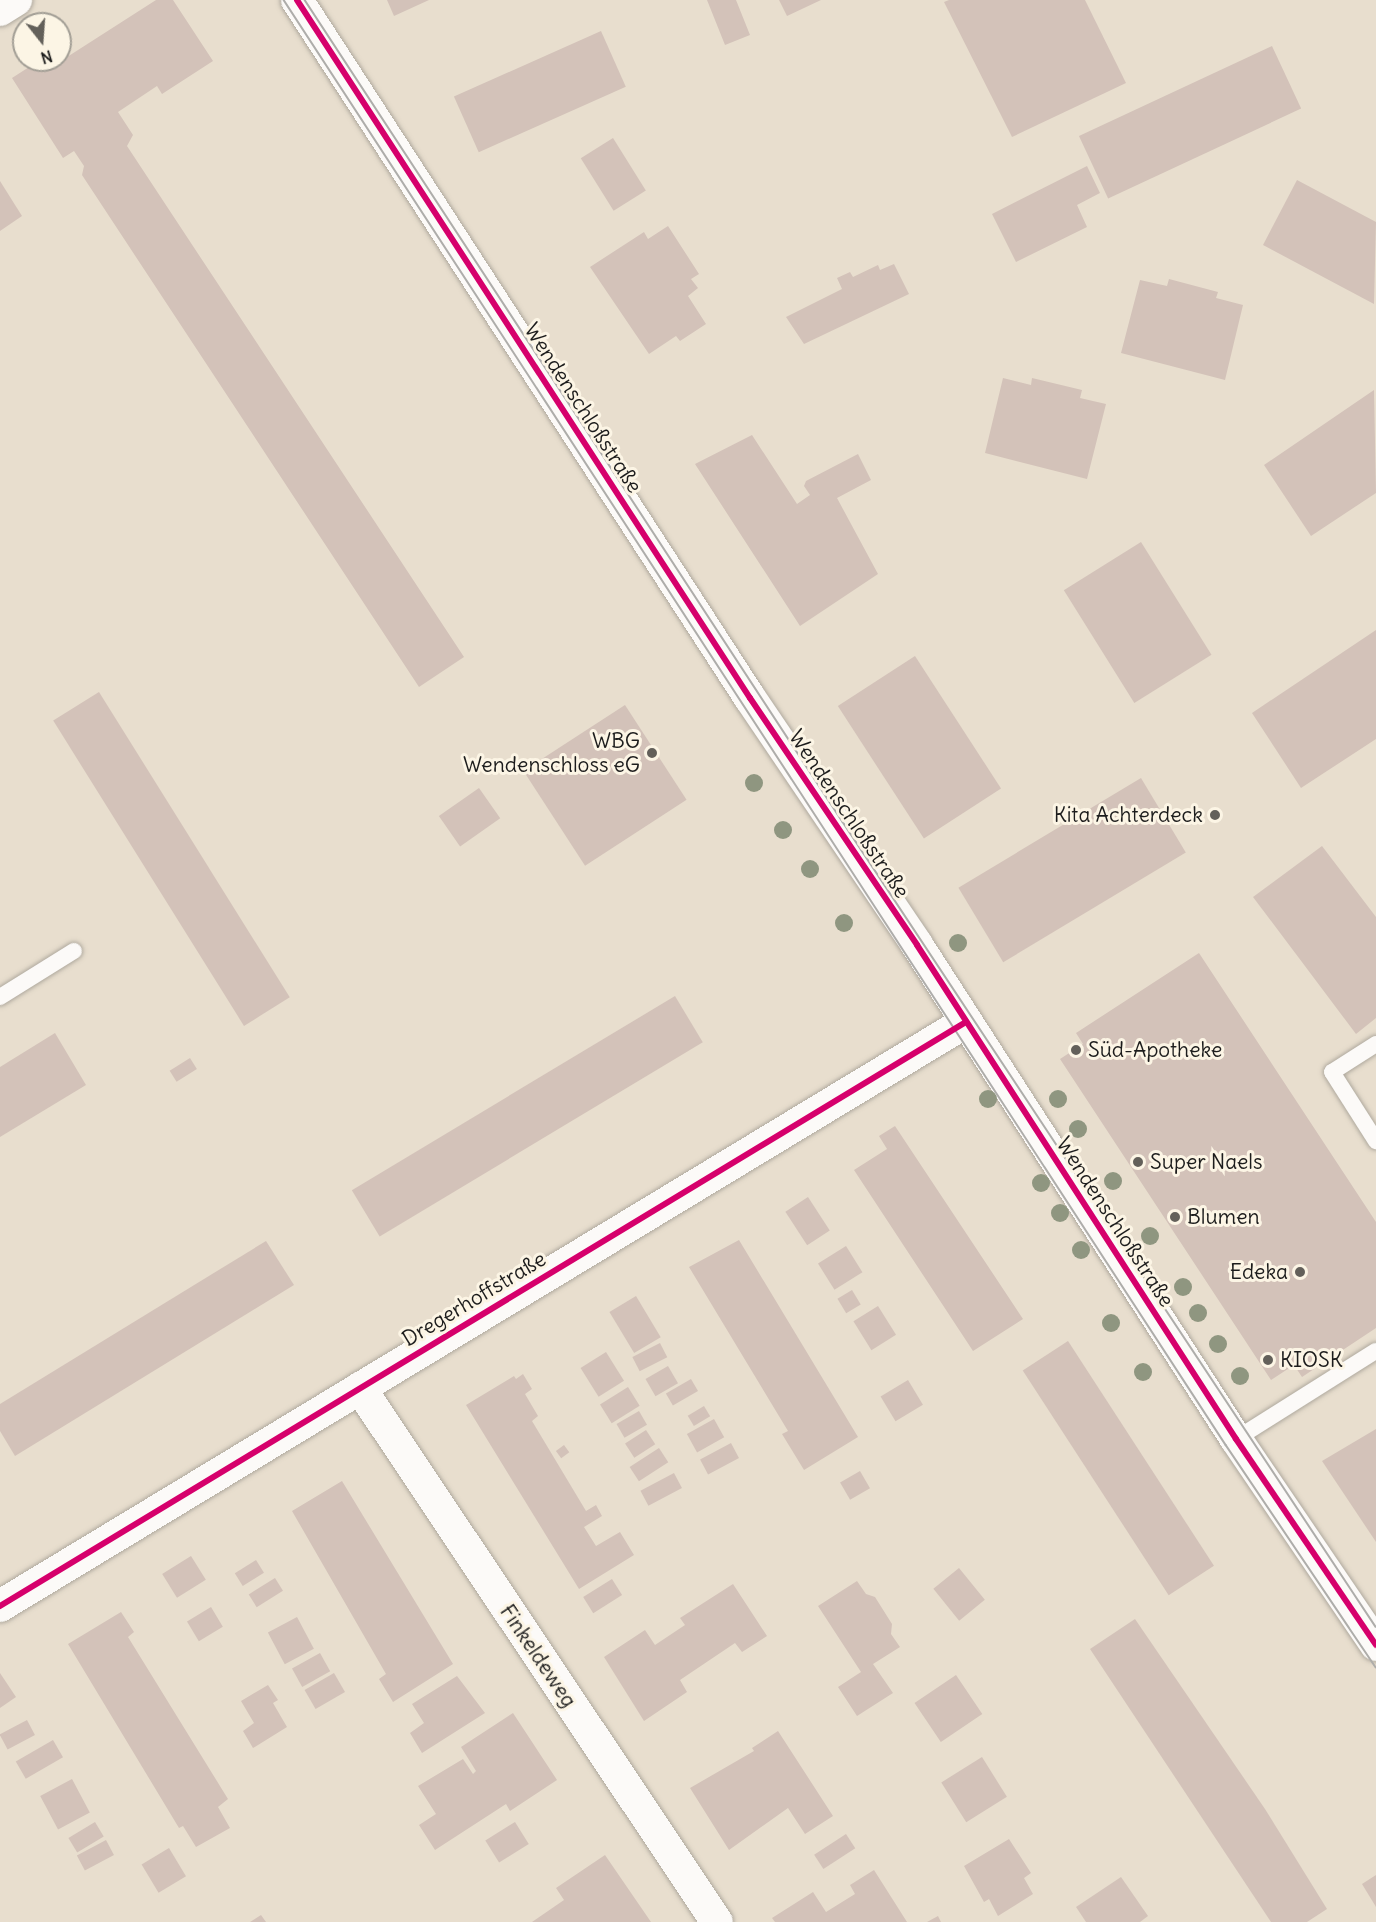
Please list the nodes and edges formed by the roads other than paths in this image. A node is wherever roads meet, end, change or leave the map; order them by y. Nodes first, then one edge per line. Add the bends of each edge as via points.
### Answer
1 (16, 0) edge
2 (297, 0) edge
3 (0, 10) edge
4 (74, 951) dead end
5 (0, 997) edge
6 (966, 1022) junction
7 (1376, 1044) edge
8 (1376, 1142) edge
9 (1376, 1352) edge
10 (360, 1388) junction
11 (1236, 1439) junction
12 (0, 1606) edge
13 (1376, 1645) edge
14 (717, 1922) edge

1 - 3 street
2 - 6 street, Wendenschloßstraße
4 - 5 lane
6 - 10 street, Dregerhoffstraße
6 - 11 street, Wendenschloßstraße
7 - 8 lane via 1332,1072
9 - 11 lane
10 - 12 street, Dregerhoffstraße
10 - 14 street, Finkeldeweg
11 - 13 street, Wendenschloßstraße

